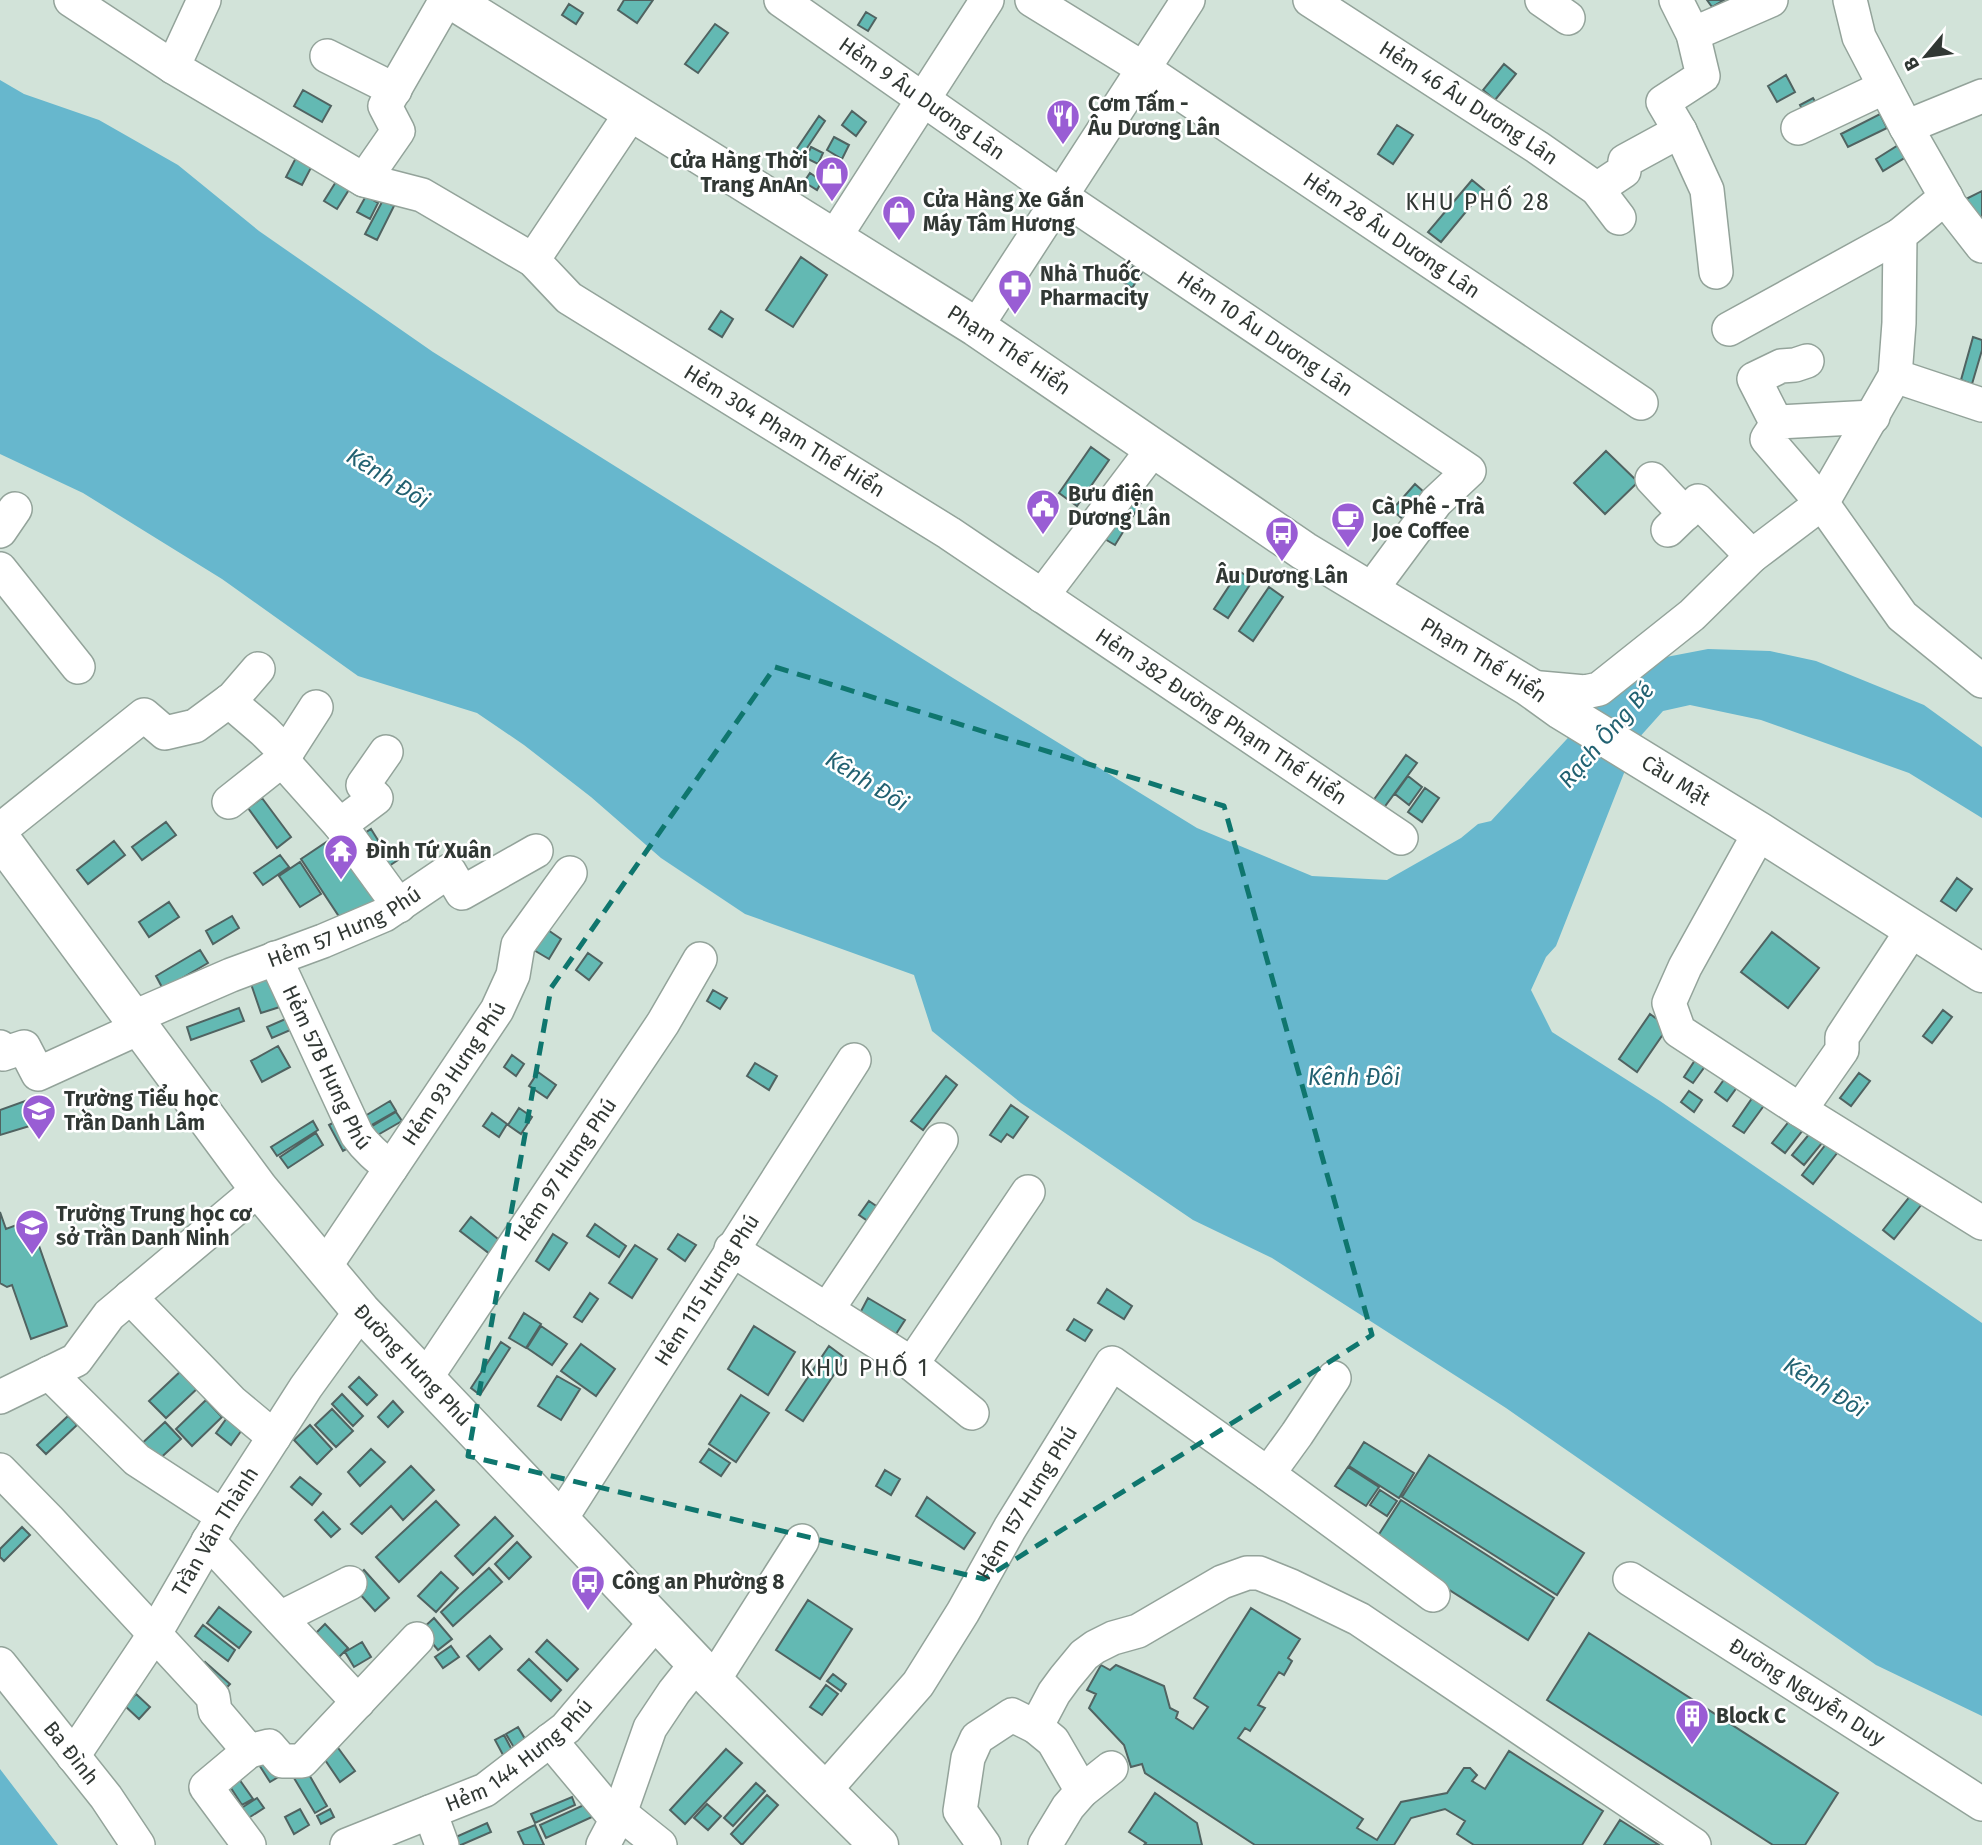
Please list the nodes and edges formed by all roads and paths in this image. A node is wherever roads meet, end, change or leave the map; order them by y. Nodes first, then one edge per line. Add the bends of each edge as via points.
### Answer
1 (71, 0) edge
2 (204, 0) edge
3 (446, 0) edge
4 (452, 0) edge
5 (781, 0) edge
6 (988, 0) edge
7 (1032, 0) edge
8 (1188, 0) edge
9 (1310, 0) edge
10 (1676, 0) edge
11 (1771, 0) edge
12 (1850, 0) edge
13 (1693, 34) junction
14 (327, 56) dead end
15 (173, 67) junction
16 (1144, 69) junction
17 (1885, 87) junction
18 (395, 90) junction
19 (1982, 96) edge
20 (923, 100) junction
21 (632, 112) junction
22 (1906, 127) junction
23 (1798, 128) dead end
24 (1680, 131) junction
25 (364, 180) junction
26 (1598, 189) junction
27 (1061, 196) junction
28 (1946, 197) junction
29 (1619, 218) dead end
30 (1900, 235) junction
31 (834, 238) junction
32 (1982, 246) edge
33 (533, 260) junction
34 (1716, 272) dead end
35 (976, 327) junction
36 (1729, 329) dead end
37 (1807, 360) dead end
38 (1895, 376) junction
39 (1641, 404) dead end
40 (1982, 405) edge
41 (1854, 409) junction
42 (1777, 425) junction
43 (1154, 448) junction
44 (1652, 479) dead end
45 (1822, 503) junction
46 (1752, 556) junction
47 (0, 569) edge
48 (1370, 591) junction
49 (1042, 596) junction
50 (78, 667) dead end
51 (258, 669) dead end
52 (1982, 681) edge
53 (1529, 687) junction
54 (229, 702) junction
55 (316, 706) dead end
56 (1561, 710) joint
57 (386, 752) dead end
58 (285, 757) junction
59 (229, 802) dead end
60 (340, 825) junction
61 (0, 830) edge
62 (1760, 832) junction
63 (0, 838) edge
64 (1401, 838) dead end
65 (536, 851) dead end
66 (570, 873) dead end
67 (398, 906) junction
68 (1913, 929) junction
69 (275, 958) junction
70 (700, 959) dead end
71 (1982, 973) edge
72 (136, 1023) junction
73 (0, 1047) edge
74 (854, 1060) dead end
75 (1800, 1110) junction
76 (941, 1140) dead end
77 (391, 1168) junction
78 (259, 1189) junction
79 (1028, 1192) dead end
80 (1982, 1223) edge
81 (732, 1249) junction
82 (324, 1268) junction
83 (130, 1297) junction
84 (827, 1310) junction
85 (361, 1311) junction
86 (912, 1364) junction
87 (49, 1373) junction
88 (1334, 1378) dead end
89 (425, 1379) junction
90 (0, 1397) edge
91 (972, 1413) dead end
92 (274, 1437) junction
93 (0, 1470) edge
94 (1268, 1474) junction
95 (560, 1520) junction
96 (215, 1528) junction
97 (802, 1541) dead end
98 (1630, 1579) dead end
99 (350, 1583) dead end
100 (1433, 1595) dead end
101 (280, 1618) junction
102 (656, 1622) junction
103 (154, 1635) junction
104 (417, 1639) dead end
105 (0, 1664) edge
106 (705, 1672) junction
107 (358, 1702) junction
108 (1036, 1727) junction
109 (550, 1740) junction
110 (249, 1751) junction
111 (73, 1756) junction
112 (1111, 1768) dead end
113 (824, 1791) junction
114 (1082, 1791) junction
115 (1982, 1804) edge
116 (429, 1812) junction
117 (613, 1825) edge
118 (138, 1845) edge
119 (250, 1845) edge
120 (347, 1845) edge
121 (442, 1845) edge
122 (660, 1845) edge
123 (879, 1845) edge
124 (984, 1845) edge
125 (1045, 1845) edge
126 (1694, 1845) edge

1 - 15 street, Hẻm 304 Phạm Thế Hiển
2 - 15 street
3 - 18 street
4 - 21 main road, Phạm Thế Hiển
5 - 20 street, Hẻm 9 Âu Dương Lân
6 - 20 street
7 - 16 street, Hẻm 28 Âu Dương Lân
8 - 16 street
9 - 26 street, Hẻm 46 Âu Dương Lân
10 - 13 street
11 - 13 street
12 - 17 street via 1859,37
13 - 24 street via 1703,76 1663,102
14 - 18 street
15 - 25 street, Hẻm 304 Phạm Thế Hiển
16 - 27 street
16 - 39 street, Hẻm 28 Âu Dương Lân
17 - 22 street
17 - 23 street
18 - 25 street via 386,106 398,131
19 - 22 street
20 - 27 street, Hẻm 9 Âu Dương Lân
20 - 31 street
21 - 31 main road, Phạm Thế Hiển
21 - 33 street
22 - 28 street
24 - 26 street via 1625,161 1624,171
24 - 34 street via 1707,190
25 - 33 street, Hẻm 304 Phạm Thế Hiển via 422,195
26 - 29 street, Hẻm 46 Âu Dương Lân
27 - 35 street
27 - 48 street, Hẻm 10 Âu Dương Lân via 1469,471 1436,502
28 - 30 street
28 - 32 street
30 - 36 street
30 - 38 street
31 - 35 main road, Phạm Thế Hiển
33 - 49 street, Hẻm 304 Phạm Thế Hiển via 569,299 949,533
35 - 43 main road, Phạm Thế Hiển
37 - 42 street via 1781,366 1754,380
38 - 40 street
38 - 41 street
41 - 42 street
41 - 45 street
42 - 45 street via 1768,439
43 - 48 main road, Phạm Thế Hiển
43 - 49 street
44 - 46 street
45 - 46 street
45 - 52 street via 1902,615
46 - 53 street via 1692,615 1599,689
47 - 50 street
48 - 53 main road, Phạm Thế Hiển
49 - 64 street, Hẻm 382 Đường Phạm Thế Hiển
51 - 54 street
53 - 56 main road, Phạm Thế Hiển
54 - 58 street via 264,731
54 - 61 street via 195,726 165,733 144,715
55 - 58 street
56 - 62 main road, Cầu Mật
57 - 60 street via 363,785 376,798
58 - 59 street
58 - 60 street
60 - 67 street
62 - 68 main road
62 - 75 street via 1669,1003 1679,1031
63 - 72 main road, Đường Hưng Phú
65 - 67 street, Hẻm 57 Hưng Phú via 462,893 449,871
66 - 77 street, Hẻm 93 Hưng Phú via 518,945 513,975 497,1010
67 - 69 street, Hẻm 57 Hưng Phú
68 - 71 main road
68 - 75 street via 1842,1037 1842,1050
69 - 72 street, Hẻm 57 Hưng Phú
69 - 77 street, Hẻm 57B Hưng Phú via 357,1135
70 - 89 street, Hẻm 97 Hưng Phú via 663,1023
72 - 73 street, Hẻm 57 Hưng Phú via 38,1074 24,1047 3,1055
72 - 78 main road, Đường Hưng Phú
74 - 81 street, Hẻm 115 Hưng Phú
75 - 80 street
76 - 84 street
77 - 82 street, Hẻm 93 Hưng Phú
78 - 82 main road, Đường Hưng Phú
78 - 83 street
79 - 86 street
81 - 84 street
81 - 95 street, Hẻm 115 Hưng Phú
82 - 85 main road, Đường Hưng Phú
83 - 87 street via 109,1315 76,1360
83 - 92 street via 232,1402
84 - 86 street
85 - 89 main road, Đường Hưng Phú
85 - 92 street, Trần Văn Thành
86 - 91 street
87 - 90 street
87 - 96 street via 137,1460
88 - 94 street
89 - 95 main road, Đường Hưng Phú
92 - 96 street, Trần Văn Thành
93 - 103 street
94 - 100 street, Hẻm 157 Hưng Phú
94 - 113 street, Hẻm 157 Hưng Phú via 1112,1363 918,1684
95 - 102 main road, Đường Hưng Phú
96 - 101 street
96 - 103 street, Trần Văn Thành
97 - 106 street via 741,1639
98 - 115 street, Đường Nguyễn Duy
99 - 101 street
101 - 107 street
102 - 106 main road, Đường Hưng Phú
102 - 109 street, Hẻm 144 Hưng Phú via 566,1728
103 - 110 street via 213,1697 215,1711
103 - 111 street, Trần Văn Thành
104 - 107 street
105 - 111 street, Ba Đình
106 - 113 main road, Đường Hưng Phú
106 - 117 street via 674,1692 650,1728
107 - 110 street via 302,1761 282,1761 269,1746
108 - 114 street via 1053,1741
108 - 124 street via 1012,1715 977,1738 968,1758 960,1811
108 - 126 street via 1065,1678 1095,1647 1138,1631 1222,1582 1259,1573 1359,1619
109 - 116 street, Hẻm 144 Hưng Phú via 485,1790
109 - 117 street
110 - 119 street via 206,1787
111 - 118 street, Ba Đình
112 - 114 street
113 - 123 main road, Đường Hưng Phú
114 - 125 street
116 - 120 street, Hẻm 144 Hưng Phú
116 - 121 street
117 - 122 street

